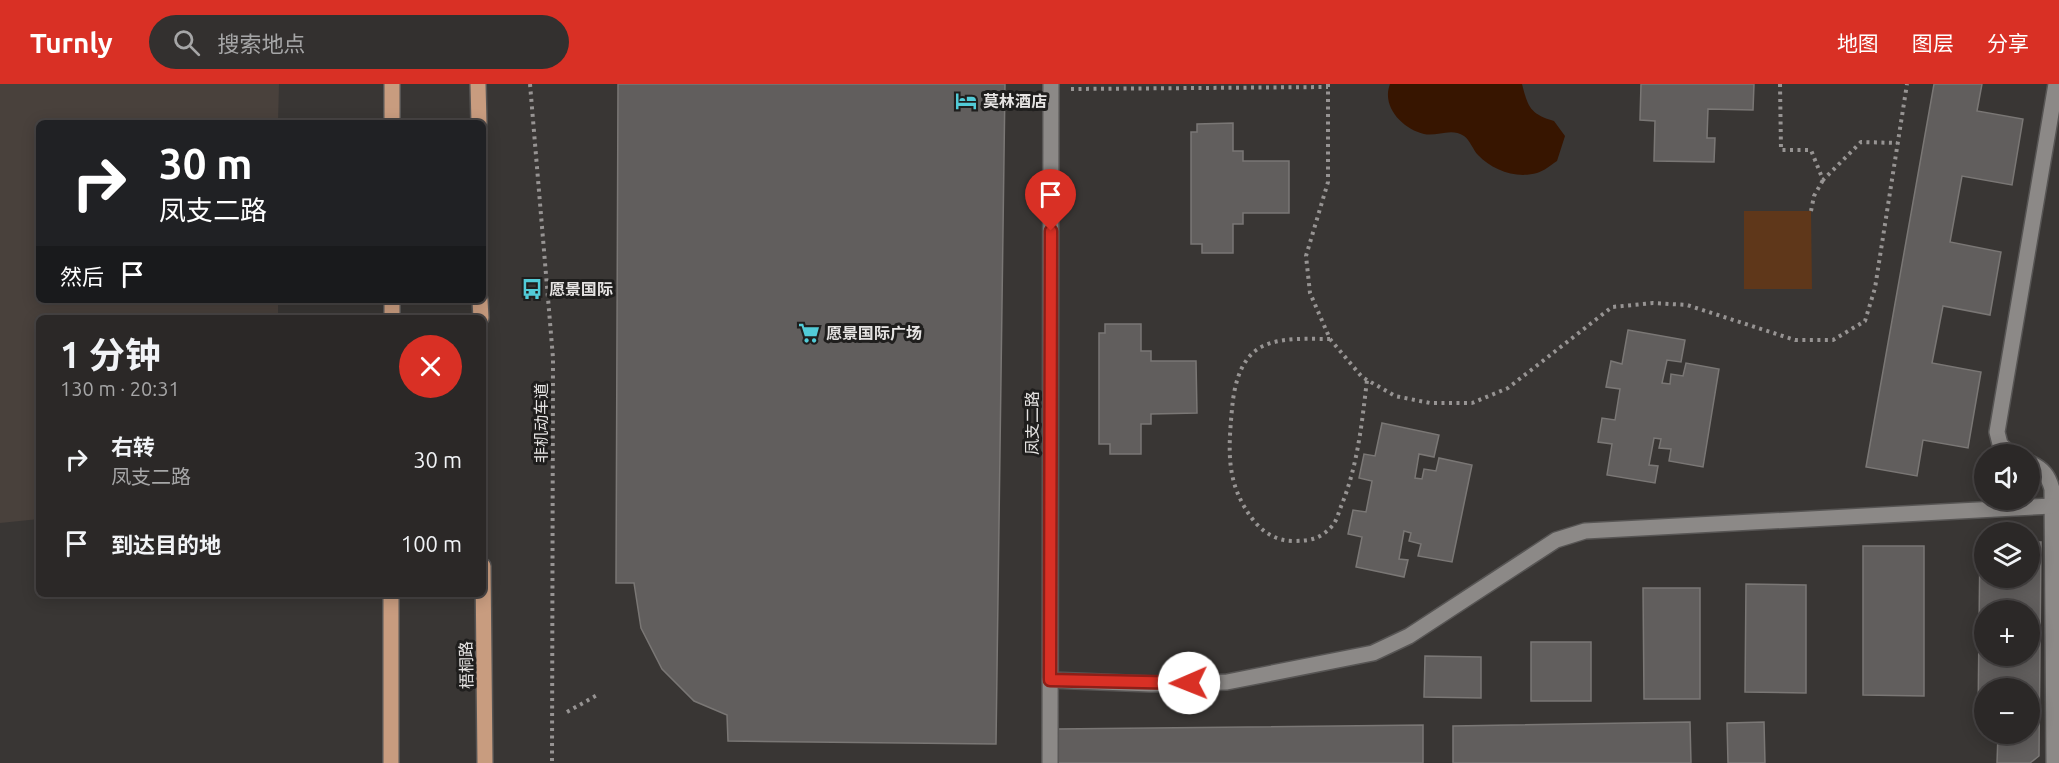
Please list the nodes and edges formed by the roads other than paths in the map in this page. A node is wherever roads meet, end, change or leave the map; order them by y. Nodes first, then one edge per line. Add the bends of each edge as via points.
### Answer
1 (392, 84) edge
2 (478, 84) edge
3 (2056, 84) edge
4 (1051, 87) edge
5 (392, 120) edge
6 (479, 120) edge
7 (2000, 444) edge
8 (2040, 468) edge
9 (2052, 506) junction
10 (391, 597) edge
11 (483, 597) edge
12 (1050, 680) junction
13 (391, 763) edge
14 (485, 763) edge
15 (1050, 763) edge
16 (2054, 763) edge

1 - 5 main road
2 - 6 main road
3 - 7 street via 1997,432
4 - 12 street, 凤支二路
8 - 9 street via 2049,477
9 - 12 street via 1585,531 1556,540 1409,636 1373,653 1227,682
9 - 16 street
10 - 13 main road
11 - 14 main road, 梧桐路
12 - 15 street, 凤支二路

